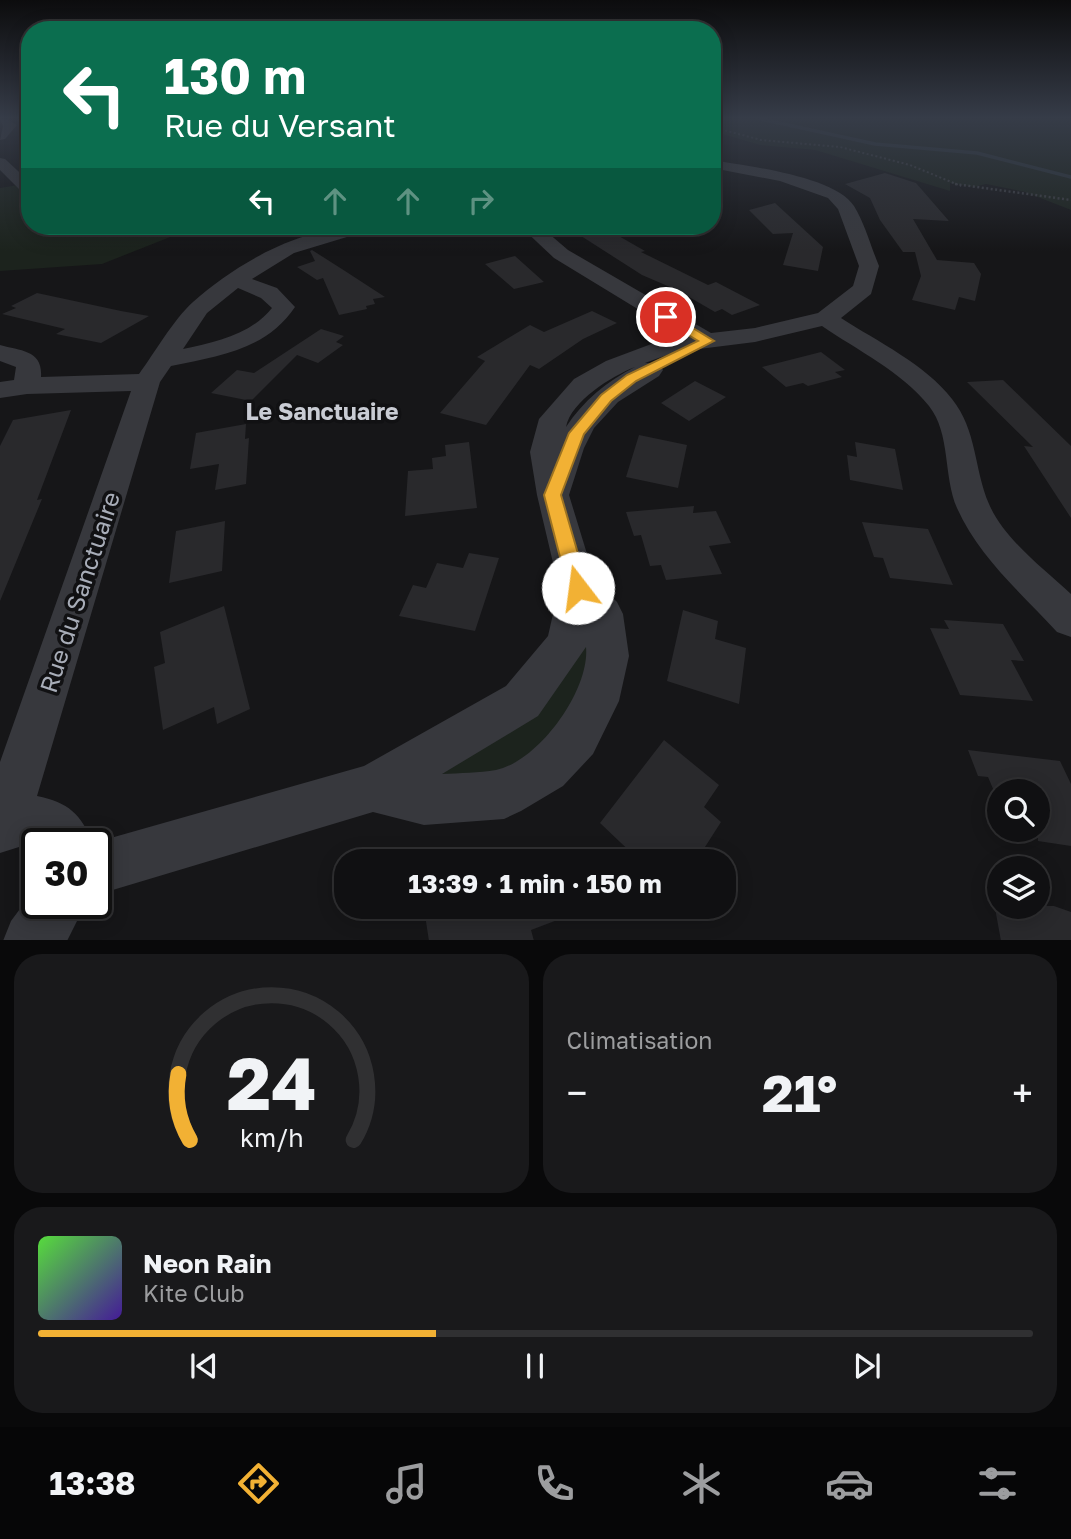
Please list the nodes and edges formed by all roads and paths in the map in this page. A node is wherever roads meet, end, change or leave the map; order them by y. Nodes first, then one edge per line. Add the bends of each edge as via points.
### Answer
1 (7, 163) edge
2 (902, 163) edge
3 (721, 166) edge
4 (21, 180) edge
5 (1071, 200) edge
6 (334, 235) edge
7 (539, 235) edge
8 (235, 280) junction
9 (826, 318) junction
10 (708, 341) junction
11 (0, 353) edge
12 (154, 372) junction
13 (27, 386) junction
14 (0, 390) edge
15 (578, 588) junction
16 (1071, 620) edge
17 (373, 788) junction
18 (1, 827) edge
19 (56, 828) edge
20 (112, 862) edge
21 (48, 919) edge
22 (31, 940) edge

1 - 4 street
2 - 5 path via 962,186
3 - 9 street via 802,196 855,232 869,266 863,289
6 - 8 street, Rue du Sanctuaire via 287,249
7 - 10 street via 561,254
8 - 12 street, Rue du Sanctuaire via 199,308
8 - 12 street via 269,292 285,307 276,321 240,342
9 - 10 street
9 - 16 street via 921,383 942,404 954,428 974,506 992,536
10 - 15 street via 632,378 606,398 577,433 553,495
11 - 13 street via 29,365
12 - 13 street
12 - 18 street, Rue du Sanctuaire
13 - 14 street
15 - 17 street via 567,644 522,701
15 - 17 street via 603,614 608,656 597,701 577,738 546,769 504,794 424,800
17 - 20 street
18 - 19 street via 28,820 48,822
21 - 22 street

